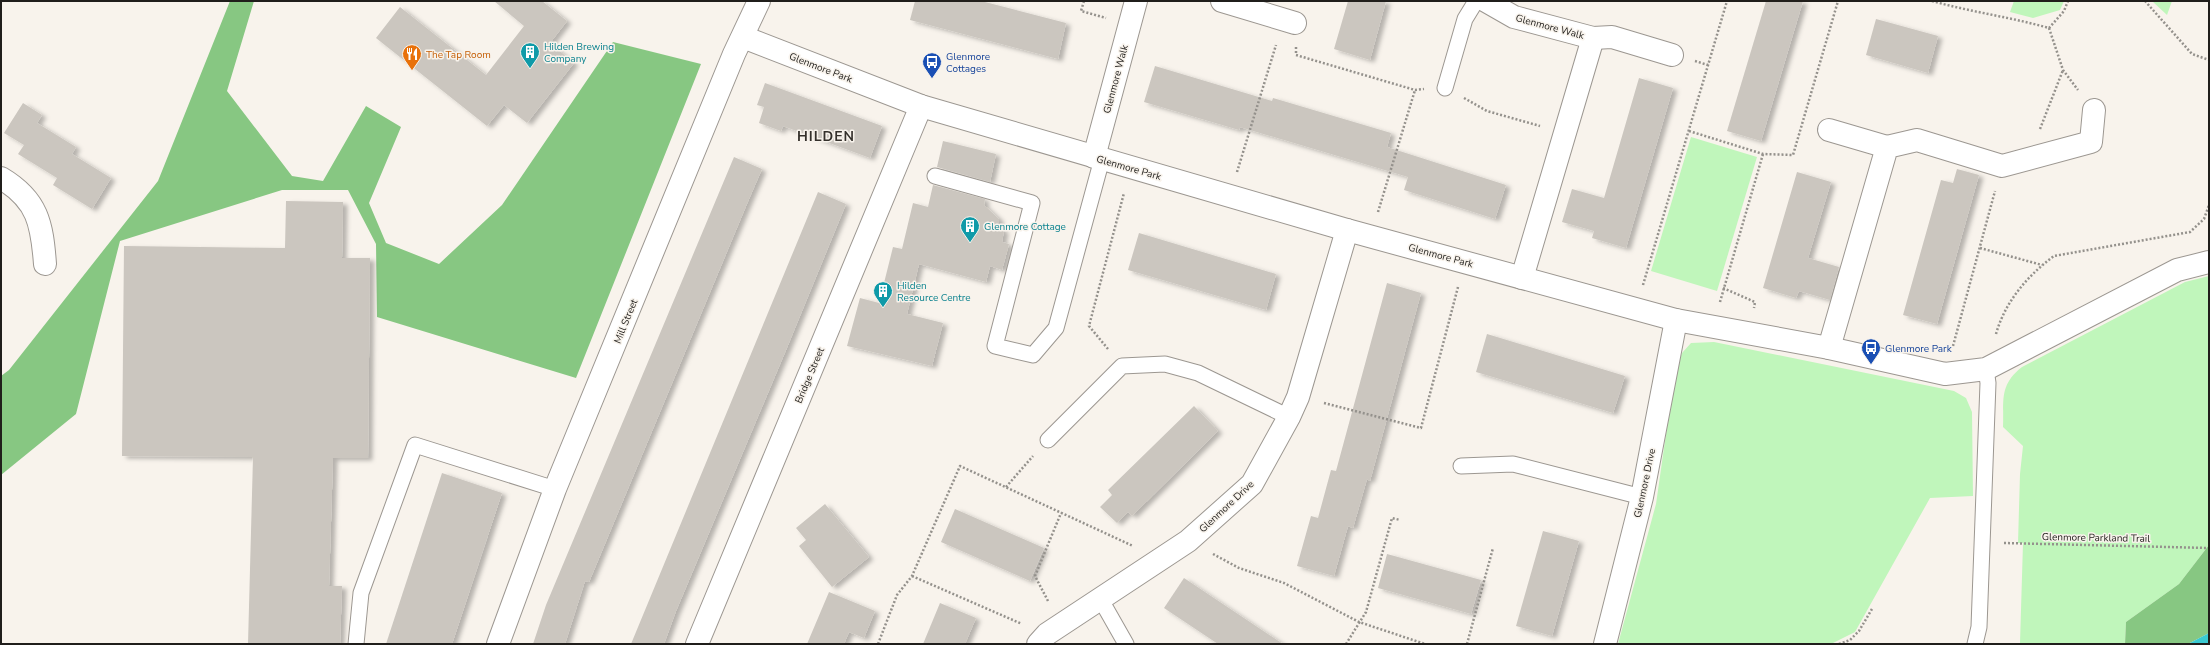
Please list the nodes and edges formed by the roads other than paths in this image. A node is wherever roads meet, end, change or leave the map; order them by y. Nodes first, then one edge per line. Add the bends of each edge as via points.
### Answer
1 (759, 1) edge
2 (1136, 1) edge
3 (1222, 1) edge
4 (1476, 1) edge
5 (1486, 1) edge
6 (1289, 21) road end
7 (743, 36) junction
8 (1594, 38) junction
9 (1672, 55) dead end
10 (1445, 88) road end
11 (922, 106) junction
12 (2094, 110) road end
13 (1829, 130) dead end
14 (1887, 147) junction
15 (1098, 158) junction
16 (935, 176) dead end
17 (1, 178) edge
18 (1347, 230) junction
19 (2209, 262) edge
20 (45, 264) dead end
21 (1522, 278) junction
22 (1676, 320) junction
23 (1829, 348) junction
24 (1986, 369) junction
25 (1290, 417) junction
26 (1048, 440) road end
27 (1461, 466) dead end
28 (555, 489) junction
29 (1642, 497) junction
30 (1101, 600) junction
31 (1049, 635) edge
32 (356, 644) edge
33 (498, 644) edge
34 (697, 644) edge
35 (1126, 644) edge
36 (1605, 644) edge
37 (1975, 644) edge

1 - 7 street, Mill Street
2 - 15 street, Glenmore Walk
3 - 6 street
4 - 10 lane via 1466,19
5 - 8 street, Glenmore Walk via 1514,17
7 - 11 street, Glenmore Park
7 - 28 street, Mill Street
8 - 9 street via 1612,37
8 - 21 street
11 - 15 street, Glenmore Park
11 - 34 street, Bridge Street
12 - 14 street via 2091,142 2009,164 1918,140
13 - 14 street
14 - 23 street
15 - 16 lane via 1056,328 1033,355 995,346 1032,204
15 - 18 street, Glenmore Park
17 - 20 street via 17,187 32,207 42,229
18 - 21 street, Glenmore Park
18 - 25 street, Glenmore Drive
19 - 24 street, Glenmore Park via 2177,270
21 - 22 street, Glenmore Park
22 - 23 street, Glenmore Park
22 - 29 street, Glenmore Drive
23 - 24 street, Glenmore Park via 1945,374
24 - 37 lane via 1988,383 1980,627
25 - 26 lane via 1198,373 1165,364 1122,366
25 - 30 street, Glenmore Drive via 1252,484 1188,541
27 - 29 lane via 1513,464
28 - 32 lane via 415,444 361,593
28 - 33 street, Mill Street
29 - 36 street, Glenmore Drive
30 - 31 street, Glenmore Drive
30 - 35 lane

